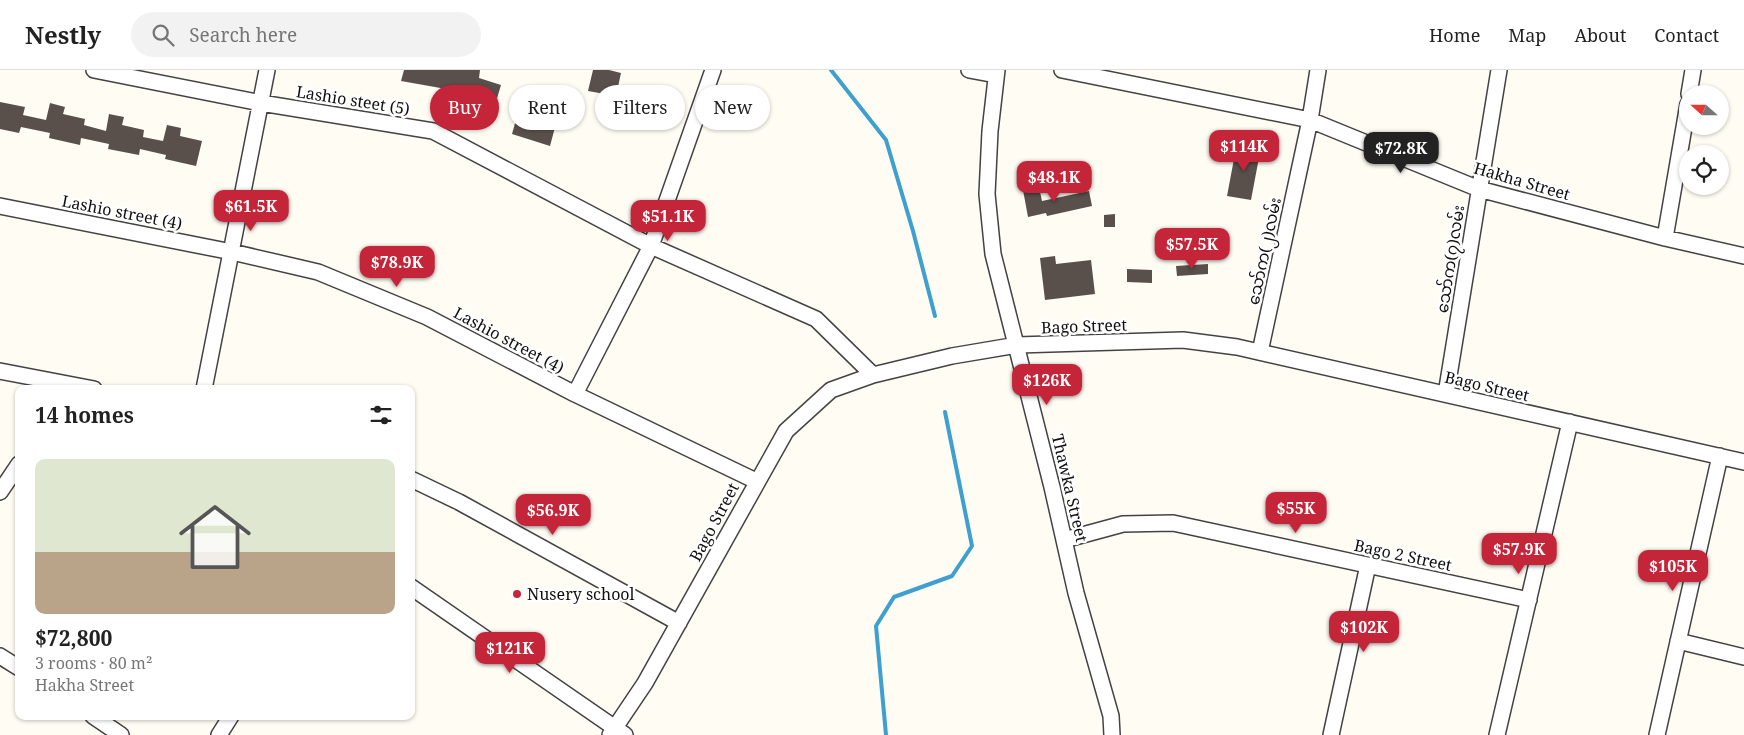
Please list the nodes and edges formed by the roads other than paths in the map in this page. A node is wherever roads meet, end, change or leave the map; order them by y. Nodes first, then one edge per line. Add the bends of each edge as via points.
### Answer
1 (94, 70) edge
2 (267, 70) edge
3 (712, 70) edge
4 (969, 70) edge
5 (1062, 70) edge
6 (1318, 70) edge
7 (1500, 70) edge
8 (1693, 70) edge
9 (996, 72) edge
10 (1690, 85) edge
11 (261, 103) junction
12 (1310, 120) junction
13 (1683, 135) edge
14 (1479, 190) junction
15 (0, 206) edge
16 (1665, 238) junction
17 (651, 246) junction
18 (232, 252) junction
19 (1744, 256) edge
20 (1017, 346) junction
21 (1260, 352) junction
22 (0, 371) edge
23 (873, 375) junction
24 (45, 384) edge
25 (205, 385) edge
26 (575, 394) junction
27 (1446, 394) junction
28 (1570, 422) junction
29 (1720, 456) junction
30 (1744, 462) edge
31 (15, 470) edge
32 (415, 481) edge
33 (756, 481) junction
34 (0, 492) edge
35 (1064, 540) junction
36 (1368, 565) junction
37 (415, 590) edge
38 (1529, 600) junction
39 (679, 623) junction
40 (1678, 642) junction
41 (0, 656) edge
42 (1744, 656) edge
43 (15, 665) edge
44 (99, 720) edge
45 (228, 720) edge
46 (617, 733) edge
47 (121, 735) edge
48 (219, 735) edge
49 (1112, 735) edge
50 (1331, 735) edge
51 (1497, 735) edge
52 (1656, 735) edge

1 - 11 street, Lashio steet (5)
2 - 11 street
3 - 17 street
4 - 9 street
5 - 12 street, Hakha Street
6 - 12 street, သော်က(၂)လမ်း
7 - 14 street, သော်က(၇)လမ်း
8 - 10 street
9 - 20 street, Thawka Street via 987,194 993,254
11 - 17 street, Lashio steet (5) via 433,131
11 - 18 street
12 - 14 street, Hakha Street
12 - 21 street, သော်က(၂)လမ်း
13 - 16 street
14 - 16 street, Hakha Street
14 - 27 street, သော်က(၇)လမ်း
15 - 18 street, Lashio street (4)
16 - 19 street, Hakha Street
17 - 23 street, Lashio steet (5) via 816,319
17 - 26 street
18 - 25 street
18 - 26 street, Lashio street (4) via 318,272 427,316
20 - 21 street, Bago Street via 1183,340
20 - 23 street, Bago Street via 952,356
20 - 35 street, Thawka Street
21 - 27 street, Bago Street
22 - 24 street
23 - 33 street, Bago Street via 831,390 786,431
26 - 33 street, Lashio street (4)
27 - 28 street, Bago Street
28 - 29 street, Bago Street
28 - 38 street
29 - 30 street, Bago Street
29 - 40 street
31 - 34 street
32 - 39 street
33 - 39 street, Bago Street
35 - 36 street, Bago 2 Street via 1123,524 1173,523
35 - 49 street, Thawka Street via 1111,716
36 - 38 street, Bago 2 Street
36 - 50 street
37 - 46 street
38 - 51 street
39 - 46 street, Bago Street
40 - 42 street
40 - 52 street
41 - 43 street
44 - 47 street
45 - 48 street

